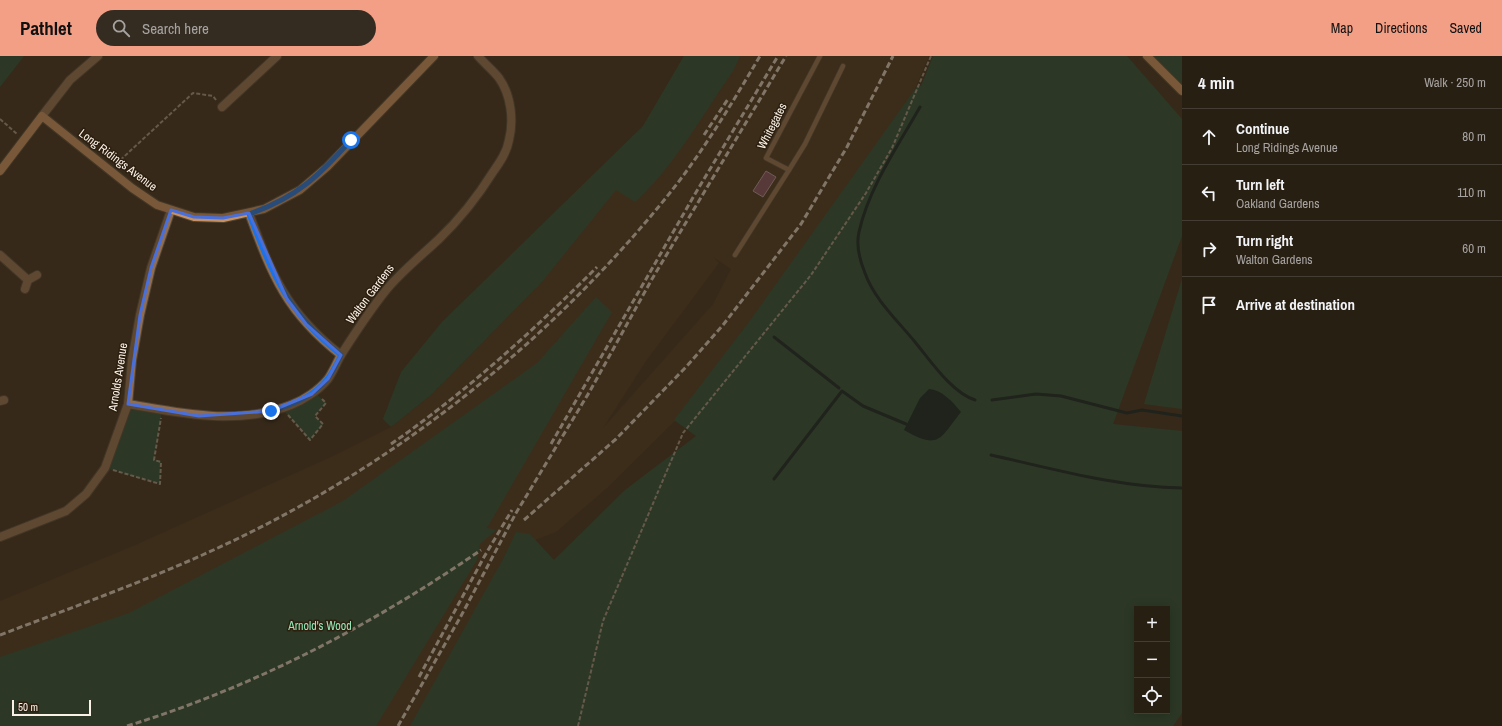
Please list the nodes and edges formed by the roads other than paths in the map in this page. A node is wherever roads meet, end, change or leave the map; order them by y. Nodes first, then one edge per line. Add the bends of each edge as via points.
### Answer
1 (98, 56) edge
2 (277, 56) edge
3 (434, 56) edge
4 (478, 56) edge
5 (820, 56) edge
6 (1147, 56) edge
7 (843, 66) dead end
8 (1182, 91) edge
9 (222, 107) road end
10 (42, 116) junction
11 (789, 170) junction
12 (0, 171) edge
13 (171, 210) junction
14 (249, 214) junction
15 (0, 255) edge
16 (735, 255) dead end
17 (37, 275) dead end
18 (28, 280) junction
19 (25, 289) dead end
20 (341, 355) junction
21 (128, 404) junction
22 (0, 537) edge

1 - 10 street via 70,80
2 - 9 street
3 - 14 street, Long Ridings Avenue via 327,167 300,190
4 - 20 street, Walton Gardens via 498,78 507,93 512,127 503,158 459,218 386,290
5 - 11 lane, Whitegates via 766,158
6 - 8 street
7 - 11 lane via 805,144
10 - 12 street
10 - 13 street, Long Ridings Avenue via 157,205
11 - 16 lane
13 - 14 street, Long Ridings Avenue via 194,216 224,218
13 - 21 street, Arnolds Avenue via 151,268 140,315
14 - 20 street via 275,278 287,299 306,324
15 - 18 street
17 - 18 street
18 - 19 street
20 - 21 street, Walton Gardens via 328,379 314,392 284,407 252,414 199,416
21 - 22 street, Arnolds Avenue via 105,468 86,494 66,511

